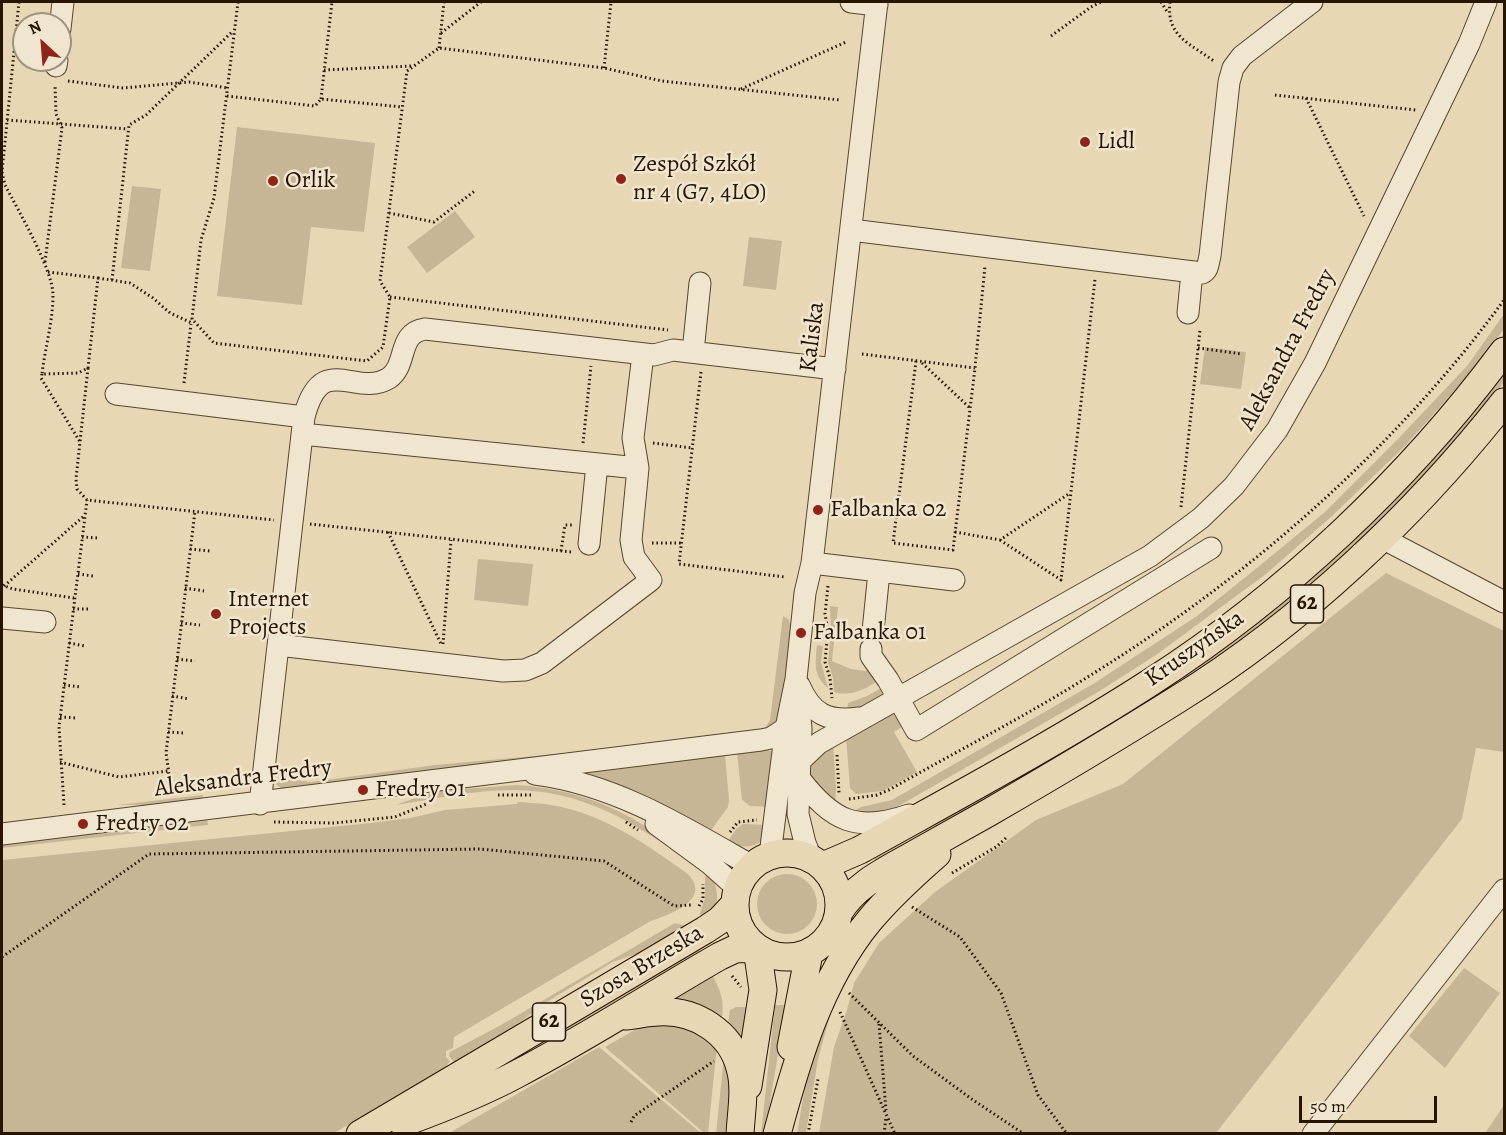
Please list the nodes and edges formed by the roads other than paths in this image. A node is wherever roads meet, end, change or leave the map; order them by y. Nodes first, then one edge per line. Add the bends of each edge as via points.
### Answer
1 (851, 2) edge
2 (1312, 2) edge
3 (1486, 2) edge
4 (877, 3) edge
5 (851, 230) junction
6 (1192, 272) junction
7 (700, 284) dead end
8 (1194, 319) road end
9 (697, 351) junction
10 (1504, 351) edge
11 (643, 354) junction
12 (835, 369) junction
13 (116, 394) dead end
14 (1504, 402) edge
15 (303, 425) junction
16 (589, 463) junction
17 (638, 468) junction
18 (1382, 538) junction
19 (589, 544) dead end
20 (1211, 548) dead end
21 (821, 565) junction
22 (879, 572) junction
23 (954, 580) dead end
24 (1504, 602) edge
25 (2, 618) edge
26 (45, 622) dead end
27 (1003, 639) junction
28 (278, 645) junction
29 (1017, 667) junction
30 (796, 679) junction
31 (898, 699) junction
32 (834, 727) junction
33 (786, 728) junction
34 (800, 770) junction
35 (490, 773) junction
36 (965, 791) junction
37 (260, 804) junction
38 (988, 813) junction
39 (2, 834) edge
40 (817, 862) junction
41 (748, 878) junction
42 (1504, 890) edge
43 (839, 912) junction
44 (757, 948) junction
45 (809, 953) junction
46 (616, 1017) junction
47 (360, 1134) edge
48 (376, 1134) edge
49 (740, 1134) edge
50 (776, 1134) edge
51 (1313, 1134) edge

1 - 4 street
2 - 6 street via 1242,56 1231,73 1208,268 1202,273
3 - 27 street, Aleksandra Fredry via 1315,363 1266,447 1226,494 1178,536 1150,556
4 - 5 street, Kaliska
5 - 6 street
5 - 12 street, Kaliska
6 - 8 street
7 - 9 street
9 - 11 street
9 - 12 street
10 - 36 main road, Kruszyńska / 62 via 1392,483 1325,547 1250,610 1152,681
11 - 15 street via 421,330 408,338 392,376 375,382 337,380 319,386 311,395
11 - 17 street via 633,440
12 - 21 street, Kaliska
13 - 15 street
14 - 18 main road, Kruszyńska / 62
15 - 16 street
15 - 28 street
16 - 17 street
16 - 19 street
17 - 28 street via 631,540 634,557 651,580 542,663 511,672
18 - 24 street
18 - 38 main road, Kruszyńska / 62 via 1283,624 1210,678
20 - 29 street
21 - 22 street
21 - 30 street, Kaliska via 805,593
22 - 23 street
22 - 31 street via 871,656
25 - 26 street
27 - 29 street
27 - 31 street, Aleksandra Fredry
28 - 37 street
29 - 31 street via 916,730
30 - 32 street via 809,703
30 - 33 street, Kaliska
30 - 34 street, Kaliska
31 - 32 street, Aleksandra Fredry via 866,717
32 - 34 street
33 - 35 street, Aleksandra Fredry via 761,740
33 - 41 street, Kaliska
34 - 36 street via 823,807 846,821 860,824 892,821
34 - 40 street, Kaliska via 798,814 805,843
35 - 37 street, Aleksandra Fredry
35 - 41 street, Aleksandra Fredry via 564,779 617,795 678,823
36 - 40 main road, Kruszyńska / 62 via 860,850
37 - 39 street, Aleksandra Fredry
38 - 43 main road, Kruszyńska / 62 via 869,880
38 - 50 main road via 930,860 868,922 853,944 816,1015 794,1070
40 - 41 main road via 792,852
40 - 43 main road via 836,884
41 - 44 main road via 738,923
41 - 47 main road, Szosa Brzeska / 62 via 720,920 705,930
42 - 51 street
43 - 45 main road, 62 via 829,936
44 - 45 main road, 62 via 782,957
44 - 46 main road, Szosa Brzeska / 62 via 735,949 720,956
44 - 49 main road via 763,990
45 - 50 main road
46 - 48 main road, Szosa Brzeska / 62 via 495,1085
46 - 49 main road via 677,1013 709,1024 726,1039 741,1070

